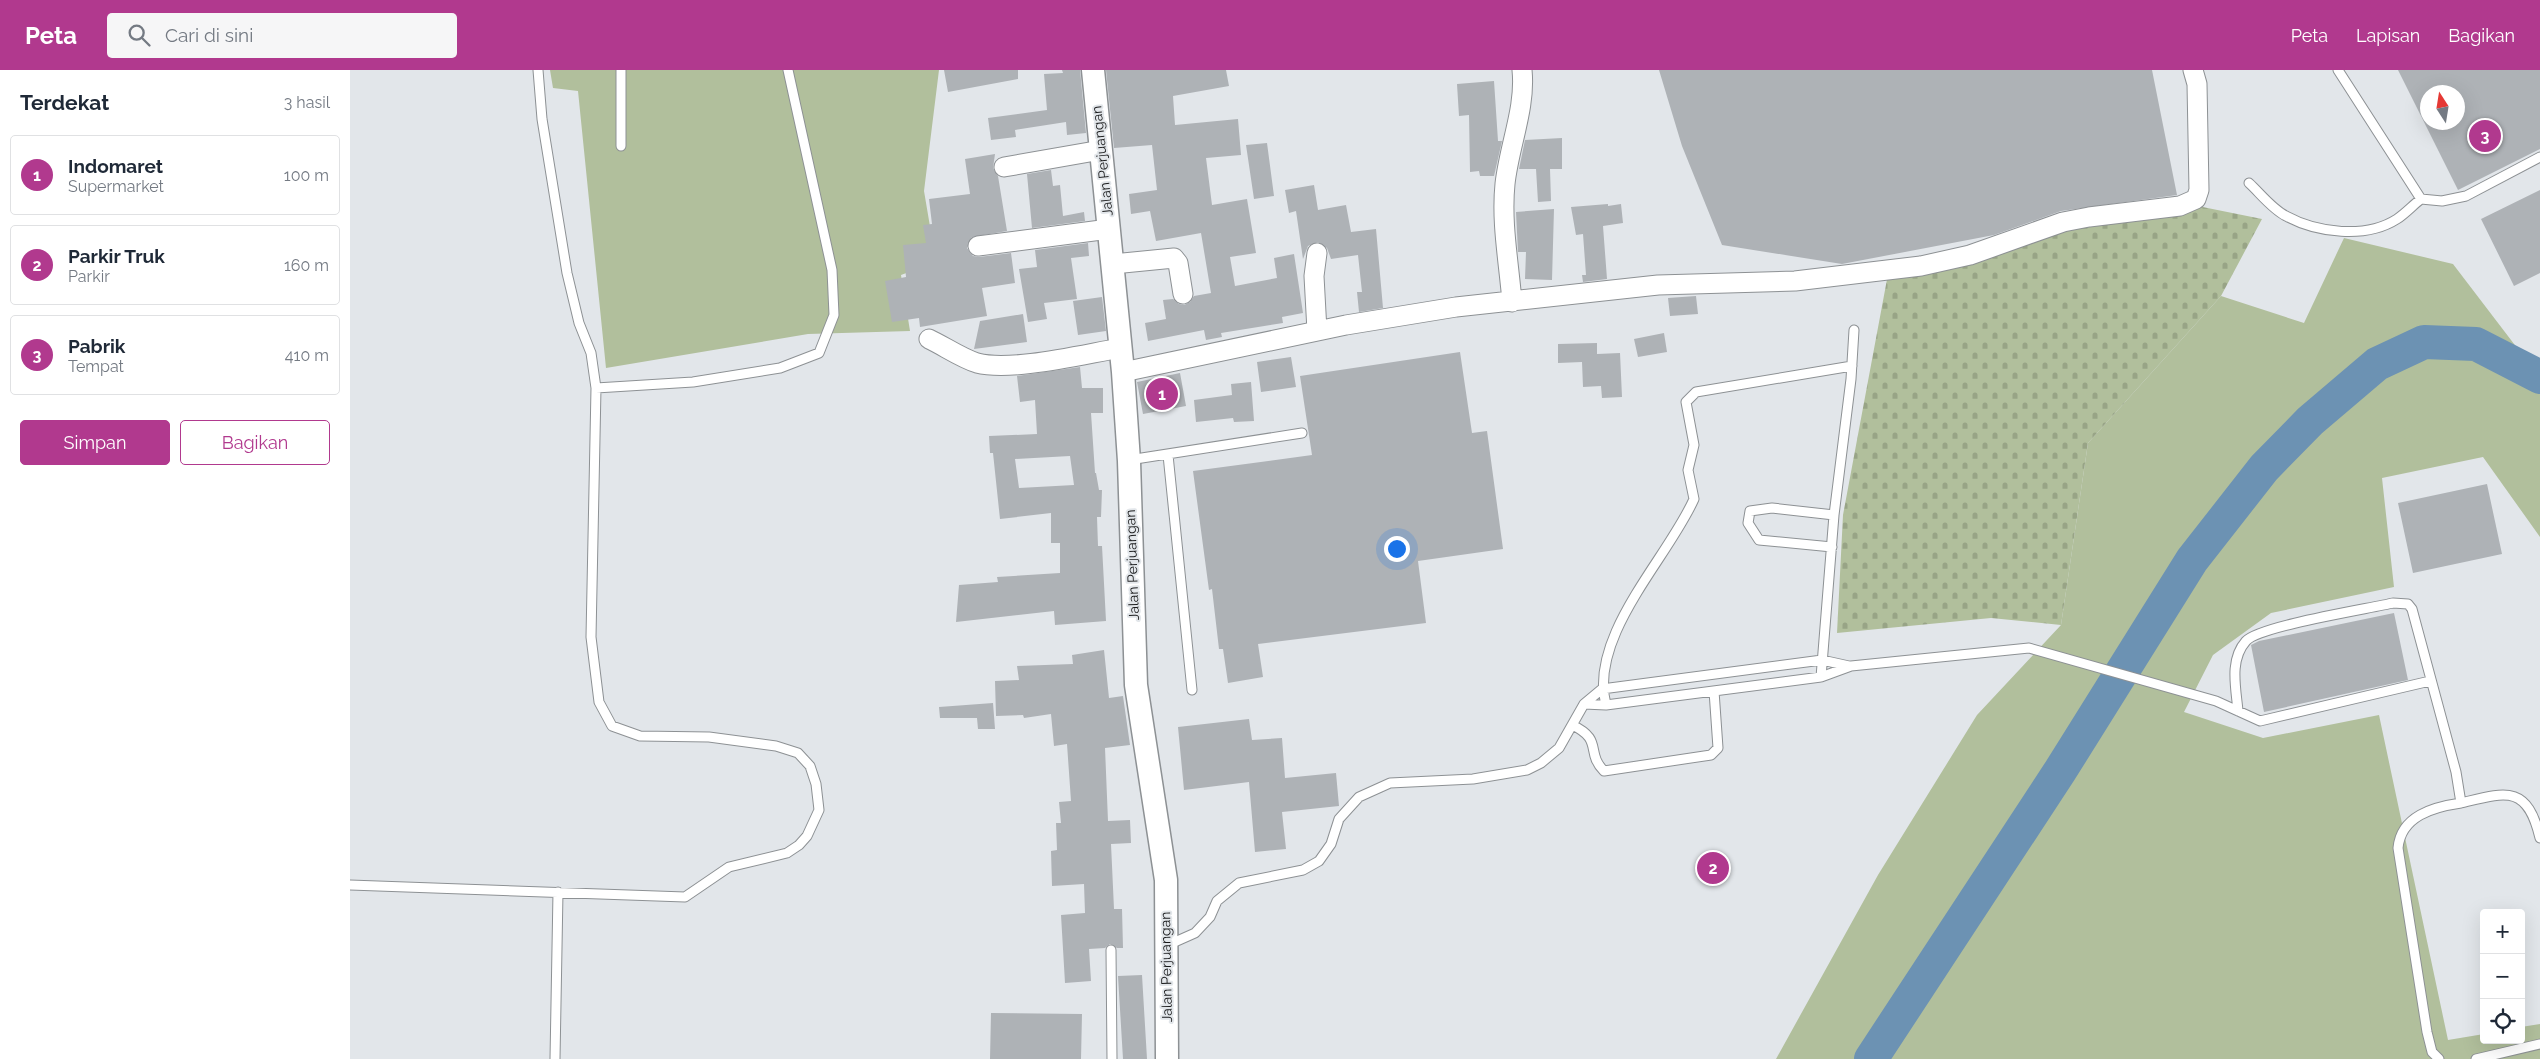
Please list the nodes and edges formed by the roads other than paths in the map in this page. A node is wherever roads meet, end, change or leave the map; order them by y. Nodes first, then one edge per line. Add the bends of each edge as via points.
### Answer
1 (538, 70) edge
2 (621, 70) edge
3 (788, 70) edge
4 (1093, 70) edge
5 (1522, 70) edge
6 (2193, 70) edge
7 (2338, 70) edge
8 (621, 146) dead end
9 (1101, 150) junction
10 (2540, 157) edge
11 (1004, 167) dead end
12 (2249, 183) dead end
13 (2421, 199) junction
14 (1109, 229) junction
15 (978, 246) dead end
16 (1317, 253) dead end
17 (1113, 264) junction
18 (1183, 294) dead end
19 (1512, 302) junction
20 (1854, 330) dead end
21 (1317, 331) junction
22 (929, 338) dead end
23 (1121, 348) junction
24 (1852, 366) junction
25 (1123, 372) junction
26 (596, 388) junction
27 (1302, 433) dead end
28 (1168, 455) junction
29 (1129, 460) junction
30 (1834, 515) junction
31 (1832, 547) junction
32 (1822, 660) junction
33 (1851, 666) junction
34 (1821, 677) junction
35 (2430, 682) junction
36 (1602, 689) junction
37 (1192, 690) dead end
38 (1714, 691) junction
39 (1584, 704) junction
40 (1606, 705) junction
41 (2238, 711) junction
42 (1572, 726) junction
43 (2461, 803) junction
44 (2540, 838) edge
45 (350, 885) edge
46 (558, 892) junction
47 (1166, 946) junction
48 (1111, 950) dead end
49 (2540, 1044) edge
50 (555, 1059) edge
51 (1112, 1059) edge
52 (1167, 1059) edge
53 (2439, 1059) edge
54 (2476, 1059) edge

1 - 26 lane via 542,119 567,273 579,323 591,353
2 - 8 lane
3 - 26 lane via 832,270 834,315 820,353 780,368 693,382
4 - 9 street, Jalan Perjuangan
5 - 19 street via 1521,102 1505,192
6 - 19 street via 2197,84 2199,190 2191,203 2063,222 1970,255 1921,266 1795,281 1658,285
7 - 13 lane
9 - 11 street
9 - 14 street, Jalan Perjuangan
10 - 13 lane via 2466,196 2442,201
12 - 13 lane via 2284,216 2331,231 2375,228 2396,220
14 - 15 street
14 - 17 street, Jalan Perjuangan
16 - 21 street via 1314,276
17 - 18 street via 1174,258 1178,263
17 - 23 street, Jalan Perjuangan
19 - 21 street via 1404,314
20 - 24 lane
21 - 25 street
22 - 23 street via 975,362 991,366
23 - 25 street, Jalan Perjuangan
24 - 30 lane
24 - 36 lane via 1696,392 1690,396 1686,402 1694,445 1688,470 1694,499 1641,583 1604,664
25 - 29 street, Jalan Perjuangan
26 - 46 lane via 591,637 599,702 612,726 640,736 710,737 776,746 798,753 810,766 819,810 807,836 787,853 730,867 685,897
27 - 28 lane
28 - 29 lane
28 - 37 lane
29 - 47 street, Jalan Perjuangan via 1136,685 1164,860
30 - 31 lane
30 - 31 lane via 1772,508 1750,511 1748,523 1759,540
31 - 32 lane
32 - 33 lane
32 - 34 lane
32 - 36 lane
33 - 34 lane
33 - 41 lane via 2029,648 2216,701
34 - 38 lane
35 - 41 lane via 2272,720 2260,721
35 - 41 lane via 2412,609 2402,602 2393,603 2267,630 2246,641 2234,669
35 - 43 lane via 2456,772
36 - 39 lane
36 - 40 lane
38 - 40 lane
38 - 42 lane via 1718,748 1712,755 1604,771 1598,765 1591,738
39 - 40 lane
39 - 42 lane
42 - 47 lane via 1559,748 1527,770 1474,779 1390,783 1360,797 1339,819 1331,844 1319,861 1302,870 1239,883 1216,901 1210,917 1195,933
43 - 44 lane via 2504,794 2519,799 2529,806
43 - 53 lane via 2438,806 2414,819 2400,834 2398,848 2427,1032 2432,1052
45 - 46 lane
46 - 50 lane
47 - 52 street, Jalan Perjuangan
48 - 51 lane
49 - 54 lane

